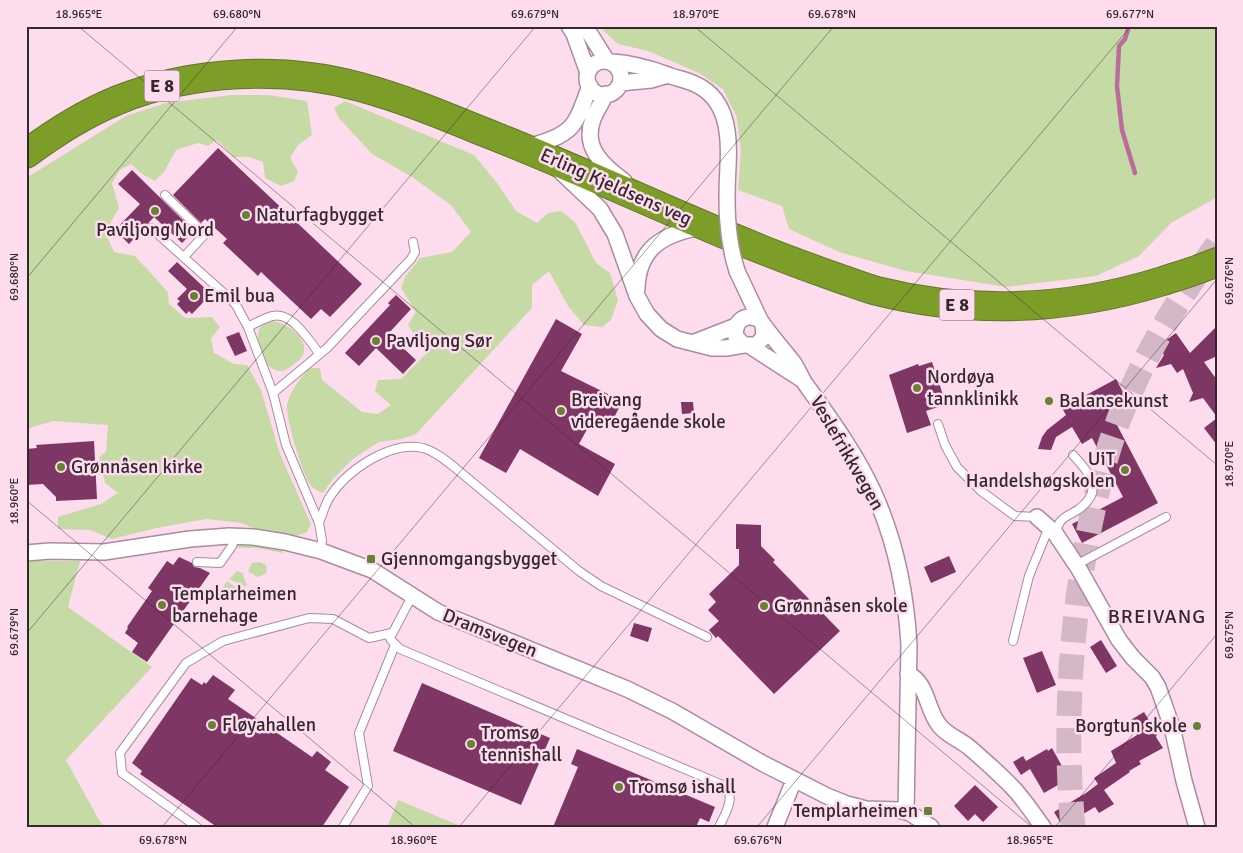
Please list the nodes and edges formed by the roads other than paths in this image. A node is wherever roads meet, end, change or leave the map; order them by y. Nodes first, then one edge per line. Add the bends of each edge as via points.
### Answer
1 (569, 26) edge
2 (586, 26) edge
3 (609, 62) junction
4 (668, 75) junction
5 (589, 80) junction
6 (620, 83) junction
7 (606, 94) junction
8 (536, 152) junction
9 (26, 154) edge
10 (165, 195) dead end
11 (663, 207) junction
12 (705, 226) junction
13 (150, 228) dead end
14 (413, 242) dead end
15 (184, 257) junction
16 (1217, 262) edge
17 (739, 275) junction
18 (636, 296) junction
19 (737, 323) junction
20 (762, 323) junction
21 (248, 327) junction
22 (695, 342) junction
23 (747, 346) junction
24 (319, 354) junction
25 (804, 381) junction
26 (273, 393) junction
27 (938, 424) dead end
28 (1072, 455) dead end
29 (1037, 517) joint
30 (1166, 517) dead end
31 (319, 523) junction
32 (1052, 530) junction
33 (236, 536) junction
34 (321, 551) junction
35 (26, 553) edge
36 (197, 562) dead end
37 (1076, 565) junction
38 (412, 596) junction
39 (392, 633) junction
40 (707, 637) dead end
41 (1013, 641) dead end
42 (395, 645) junction
43 (908, 674) junction
44 (794, 780) junction
45 (906, 812) junction
46 (197, 827) edge
47 (343, 827) edge
48 (719, 827) edge
49 (775, 827) edge
50 (931, 827) edge
51 (1043, 827) edge
52 (1197, 827) edge

1 - 5 street
2 - 3 street
3 - 4 street, Veslefrikkvegen via 652,68
3 - 5 street via 598,62
3 - 6 street via 616,65 621,73
4 - 6 street
4 - 17 street, Veslefrikkvegen, bridge via 709,92 726,119 730,143 727,223
5 - 7 street via 597,93
5 - 8 street via 574,123
6 - 7 street
7 - 11 street via 593,118 590,139 593,151 611,171
8 - 9 highway, Erling Kjeldsens veg / E 8 via 360,87 314,78 230,75 187,80 116,100 53,134
8 - 11 highway, Erling Kjeldsens veg / E 8
8 - 18 street via 600,209 615,234
10 - 15 lane via 206,234
11 - 12 highway, Erling Kjeldsens veg / E 8
12 - 16 highway, Erling Kjeldsens veg / E 8 via 795,263 876,291 949,304 1036,306 1087,299 1142,287
12 - 18 street via 674,234 655,246 639,268
13 - 15 lane
14 - 24 lane via 415,252 411,259
15 - 21 lane via 236,305
17 - 19 street, Veslefrikkvegen
17 - 20 street, Veslefrikkvegen
18 - 22 street via 661,329 677,339
19 - 20 street via 749,316
19 - 22 street
19 - 23 street via 736,337
20 - 23 street via 764,337 760,342
20 - 25 street, Veslefrikkvegen
21 - 24 lane via 285,316 313,343
21 - 26 lane
22 - 23 street via 712,348
23 - 25 street, Veslefrikkvegen
24 - 26 lane
25 - 43 street, Veslefrikkvegen via 837,428 883,513 906,602
26 - 31 lane via 286,445
27 - 29 lane via 957,467 981,491 1015,516
28 - 32 lane via 1087,470 1093,485 1092,495 1087,503
29 - 32 street
30 - 37 lane
31 - 34 lane
31 - 40 lane via 329,498 366,462 395,448 423,448 453,466 601,586
32 - 37 street
32 - 41 lane via 1028,576
33 - 34 street, Dramsvegen via 285,542
33 - 35 street, Dramsvegen via 190,538 104,552
33 - 36 lane via 220,563
34 - 38 street, Dramsvegen via 372,570
37 - 52 street via 1119,640 1158,687 1172,727
38 - 39 lane
38 - 44 street, Dramsvegen via 438,612 627,689
39 - 42 lane via 390,638
39 - 46 lane via 369,638 333,620 309,618 223,641 186,663 120,753 122,773
42 - 47 lane via 360,734 368,786
42 - 48 lane via 410,655 725,786 730,792 730,799
43 - 45 street, Veslefrikkvegen
43 - 51 street via 922,686 932,715 942,729 967,745 1016,791
44 - 45 street, Dramsvegen via 847,804
44 - 49 street
45 - 50 street, Dramsvegen

